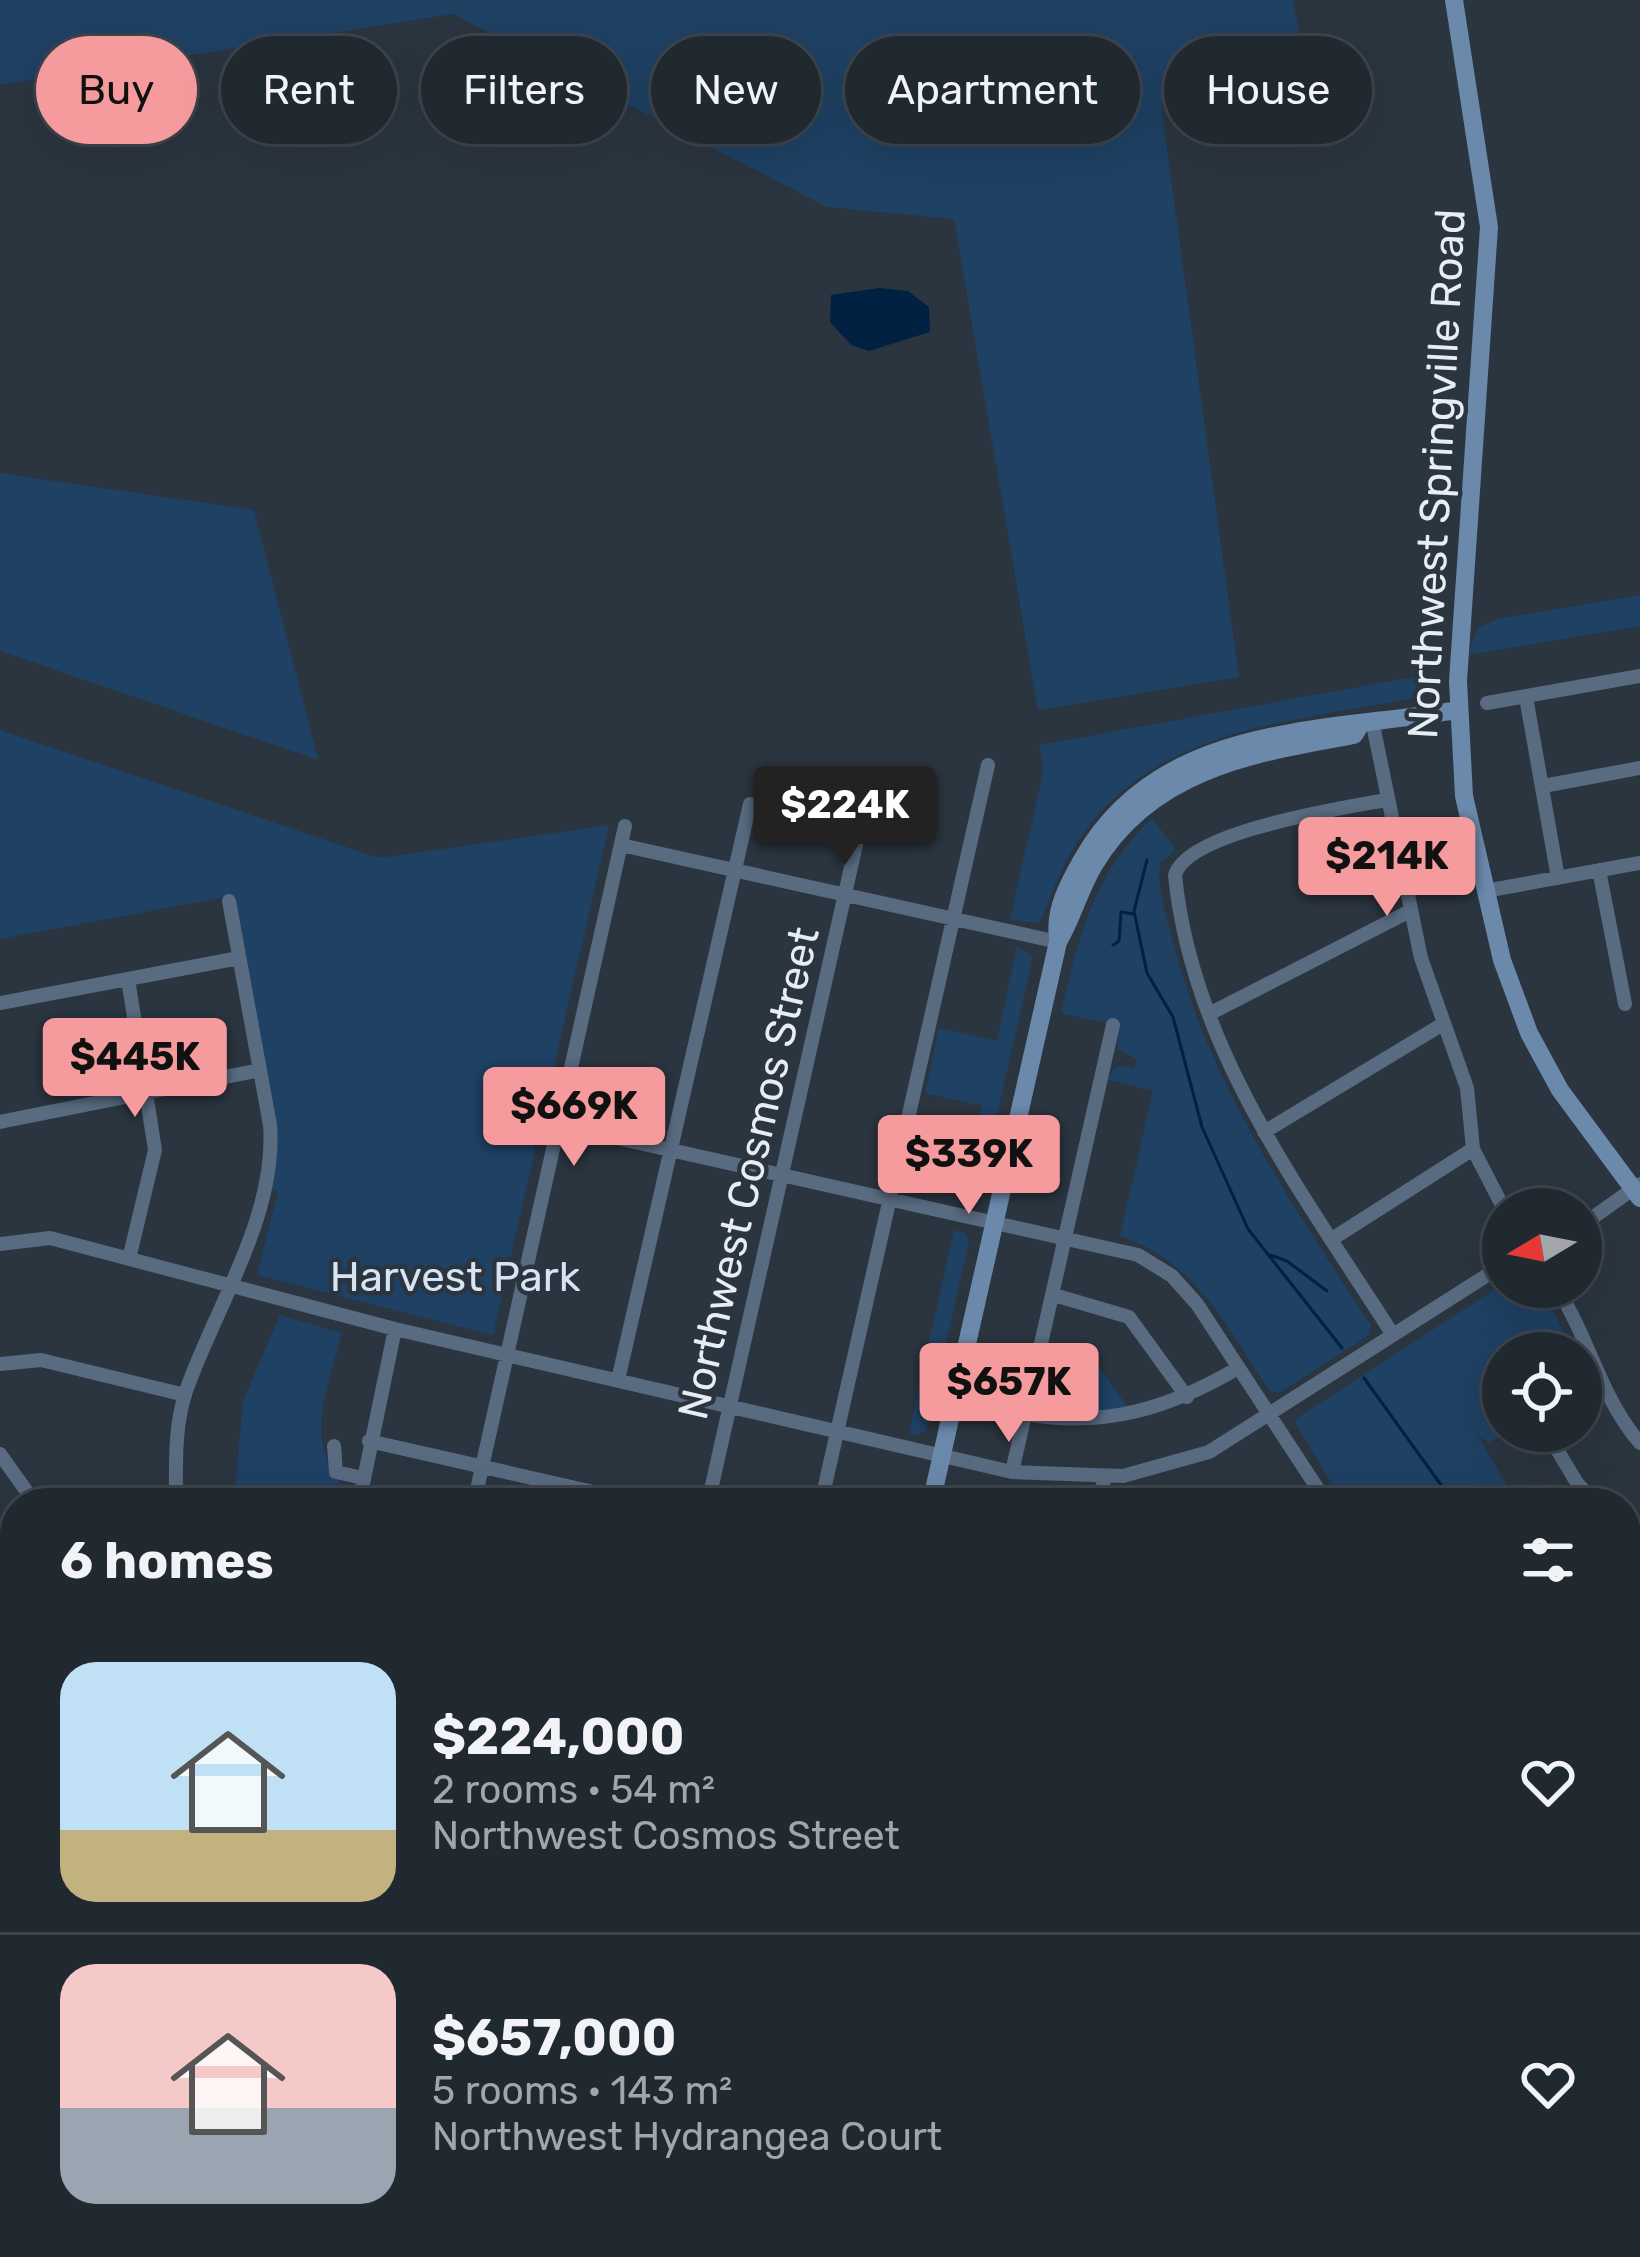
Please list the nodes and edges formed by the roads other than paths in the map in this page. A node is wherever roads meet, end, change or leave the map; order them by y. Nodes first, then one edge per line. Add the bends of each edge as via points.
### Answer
1 (1454, 0) edge
2 (1640, 676) edge
3 (1526, 697) junction
4 (1486, 704) dead end
5 (1457, 710) junction
6 (1366, 726) junction
7 (988, 764) dead end
8 (1640, 768) edge
9 (1543, 786) junction
10 (869, 787) dead end
11 (1386, 800) junction
12 (750, 804) dead end
13 (625, 826) dead end
14 (621, 845) junction
15 (1640, 862) edge
16 (735, 869) junction
17 (1599, 870) junction
18 (1558, 878) junction
19 (1485, 891) junction
20 (844, 893) junction
21 (229, 901) dead end
22 (1410, 911) junction
23 (953, 918) junction
24 (1058, 942) junction
25 (239, 958) junction
26 (128, 979) junction
27 (0, 1003) edge
28 (1625, 1004) dead end
29 (1209, 1014) junction
30 (1443, 1024) junction
31 (1113, 1025) dead end
32 (260, 1070) junction
33 (149, 1093) junction
34 (0, 1122) edge
35 (559, 1125) junction
36 (1264, 1132) junction
37 (1472, 1149) junction
38 (672, 1150) junction
39 (781, 1174) junction
40 (1493, 1188) edge
41 (1638, 1191) edge
42 (889, 1198) junction
43 (1602, 1213) edge
44 (996, 1222) junction
45 (1067, 1238) junction
46 (1333, 1239) junction
47 (0, 1244) edge
48 (129, 1258) junction
49 (1482, 1278) edge
50 (229, 1284) junction
51 (1054, 1295) junction
52 (395, 1329) junction
53 (1393, 1335) junction
54 (506, 1354) junction
55 (0, 1364) edge
56 (1238, 1368) junction
57 (618, 1380) junction
58 (1602, 1385) edge
59 (185, 1395) junction
60 (1187, 1397) junction
61 (730, 1406) junction
62 (1027, 1414) junction
63 (1270, 1416) junction
64 (837, 1430) junction
65 (369, 1441) junction
66 (1640, 1443) edge
67 (334, 1447) dead end
68 (1561, 1452) edge
69 (0, 1454) edge
70 (941, 1454) junction
71 (481, 1466) junction
72 (1012, 1472) junction
73 (362, 1478) junction
74 (1102, 1478) junction
75 (24, 1488) edge
76 (177, 1488) edge
77 (361, 1488) edge
78 (477, 1488) edge
79 (559, 1488) edge
80 (711, 1488) edge
81 (824, 1488) edge
82 (934, 1488) edge
83 (1104, 1488) edge
84 (1317, 1488) edge
85 (1586, 1488) edge

1 - 5 street, Northwest Springville Road via 1489,227
2 - 3 street
3 - 4 street
3 - 9 street
5 - 6 street
5 - 19 street, Northwest Springville Road via 1464,796
6 - 11 street
6 - 24 street via 1235,743 1155,782 1084,855 1062,902
7 - 23 street
8 - 9 street
9 - 18 street
10 - 20 street, Northwest Cosmos Street
11 - 22 street
11 - 29 street via 1264,824 1178,866 1190,956
12 - 16 street
13 - 14 street
14 - 16 street
14 - 35 street
15 - 17 street
16 - 20 street
16 - 38 street
17 - 18 street
17 - 28 street
18 - 19 street
19 - 41 street, Northwest Springville Road via 1538,1053
20 - 23 street
20 - 39 street, Northwest Cosmos Street
21 - 25 street
22 - 29 street
22 - 30 street
23 - 24 street
23 - 42 street
24 - 44 street
25 - 26 street
25 - 32 street
26 - 27 street
26 - 33 street
29 - 36 street
30 - 36 street
30 - 37 street via 1467,1088
31 - 45 street
32 - 33 street
32 - 50 street via 270,1158
33 - 34 street
33 - 48 street via 155,1150
35 - 38 street
35 - 54 street
36 - 46 street
37 - 40 street
37 - 46 street
38 - 39 street
38 - 57 street
39 - 42 street
39 - 61 street, Northwest Cosmos Street
41 - 43 street
42 - 44 street
42 - 64 street
44 - 45 street
44 - 70 street
45 - 51 street
45 - 56 street via 1157,1265 1197,1304
46 - 53 street
47 - 48 street via 50,1238
48 - 50 street
49 - 53 street
50 - 52 street
50 - 59 street
51 - 60 street via 1129,1318
51 - 62 street
52 - 54 street
52 - 65 street
53 - 63 street
54 - 57 street
54 - 71 street
55 - 59 street via 41,1360
56 - 60 street
56 - 63 street
57 - 61 street
58 - 66 street
59 - 76 street
60 - 62 street via 1118,1417
61 - 64 street
61 - 80 street, Northwest Cosmos Street
62 - 72 street
63 - 74 street via 1209,1452
63 - 84 street
64 - 70 street
64 - 81 street
65 - 71 street
65 - 73 street
67 - 73 street via 336,1472
68 - 85 street
69 - 75 street
70 - 72 street
70 - 82 street
71 - 78 street
71 - 79 street
72 - 74 street
73 - 77 street
74 - 83 street

